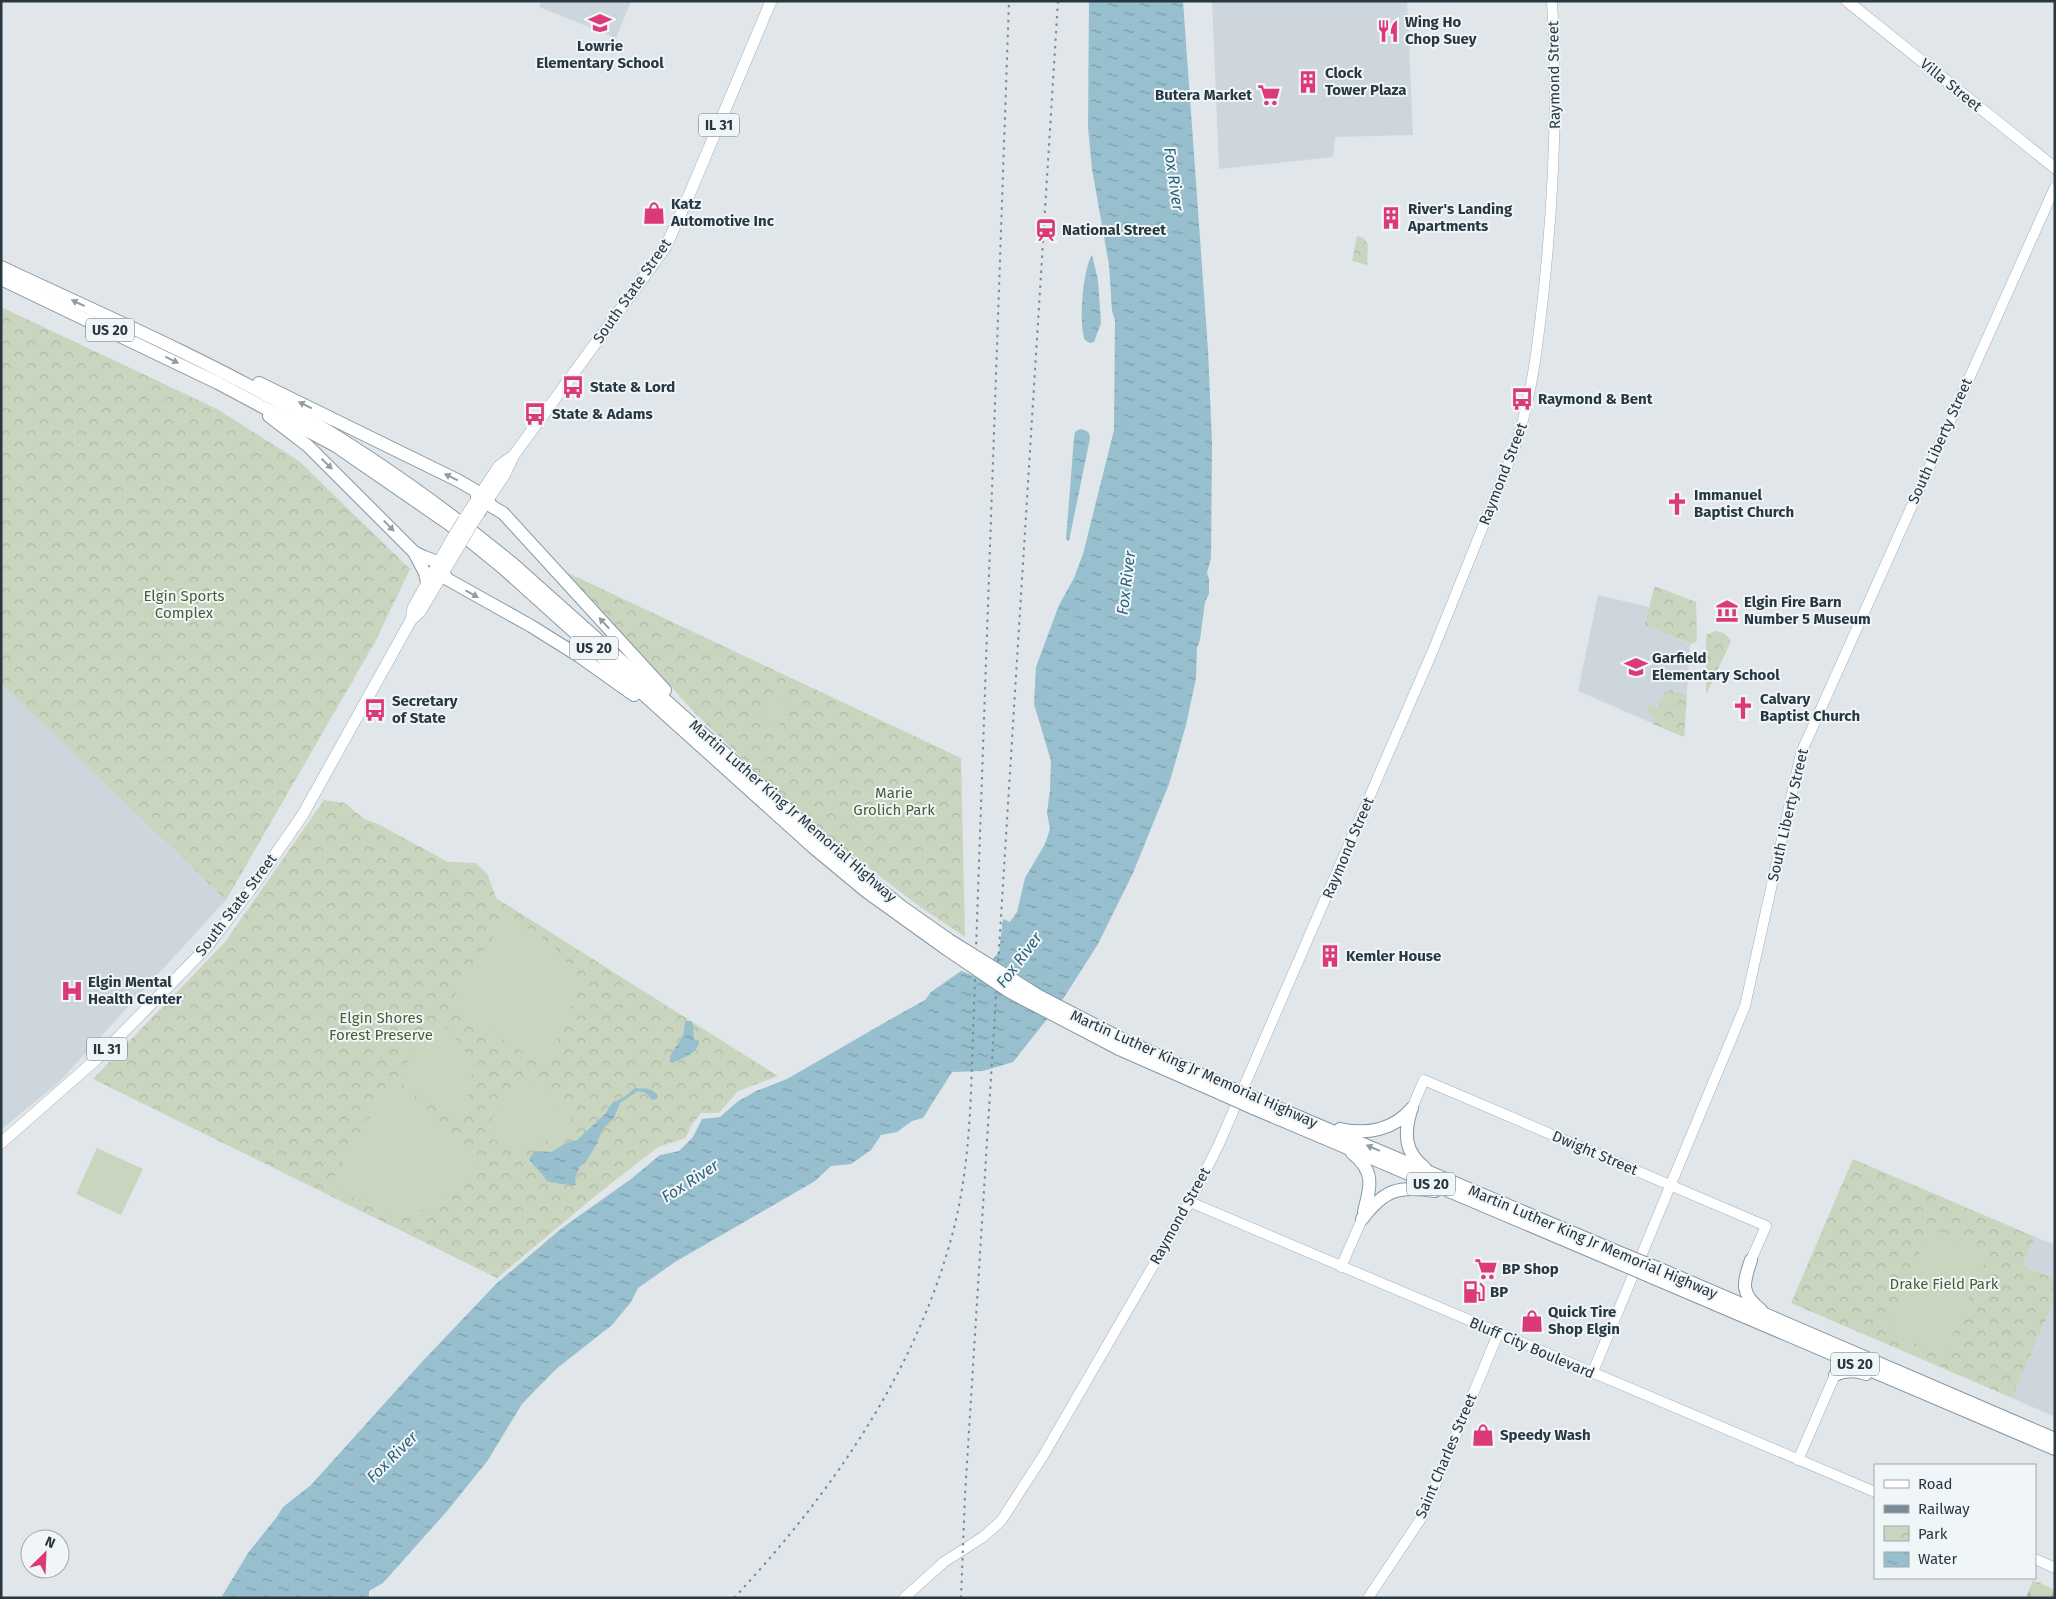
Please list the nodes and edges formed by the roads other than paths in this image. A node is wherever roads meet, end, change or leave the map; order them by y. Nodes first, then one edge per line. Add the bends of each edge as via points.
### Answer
1 (771, 1) edge
2 (1552, 1) edge
3 (1847, 1) edge
4 (2055, 168) edge
5 (2055, 188) edge
6 (1, 267) edge
7 (1, 279) edge
8 (101, 314) junction
9 (218, 383) junction
10 (483, 497) junction
11 (480, 511) joint
12 (468, 521) junction
13 (414, 552) junction
14 (440, 567) junction
15 (427, 583) junction
16 (411, 620) junction
17 (718, 747) junction
18 (721, 763) junction
19 (947, 944) junction
20 (1256, 1104) junction
21 (1412, 1108) junction
22 (1313, 1122) junction
23 (1, 1143) edge
24 (1344, 1147) junction
25 (1434, 1174) junction
26 (1671, 1185) junction
27 (1465, 1198) junction
28 (1190, 1202) junction
29 (1519, 1215) junction
30 (1362, 1219) junction
31 (1751, 1260) joint
32 (1341, 1267) junction
33 (1658, 1274) junction
34 (1768, 1316) junction
35 (1498, 1334) junction
36 (1592, 1374) junction
37 (1835, 1375) joint
38 (1932, 1396) junction
39 (2055, 1439) edge
40 (2055, 1450) edge
41 (1798, 1460) junction
42 (1874, 1492) edge
43 (2036, 1559) edge
44 (2055, 1568) edge
45 (904, 1598) edge
46 (1368, 1598) edge

1 - 10 main road, South State Street / IL 31 via 665,248 514,455 499,466
2 - 28 main road, Raymond Street via 1555,42 1550,232 1541,320 1521,430 1441,631 1361,818 1219,1144
3 - 4 main road, Villa Street
5 - 26 main road, South Liberty Street via 1801,753 1748,997
8 -> 6 highway, Martin Luther King Jr Memorial Highway / US 20
7 -> 9 highway, Martin Luther King Jr Memorial Highway / US 20
10 -> 8 highway via 459,481 264,385
8 - 17 highway, Martin Luther King Jr Memorial Highway / US 20 via 283,404 393,473 513,564
9 -> 13 highway via 308,446
9 - 18 highway, Martin Luther King Jr Memorial Highway / US 20 via 336,446 449,524 502,567
10 - 11 highway
10 - 12 main road, South State Street / IL 31
17 -> 10 highway via 503,513 496,500
11 - 12 main road, South State Street / IL 31
12 - 14 main road, South State Street / IL 31, bridge
13 - 14 highway
13 - 15 highway
14 - 15 main road, South State Street / IL 31
14 - 16 main road, South State Street / IL 31 via 420,612
14 -> 18 highway via 447,579 530,626 615,681
15 - 16 main road, South State Street / IL 31 via 413,608
16 - 23 main road, South State Street / IL 31 via 302,816 206,948 100,1056
17 - 19 highway, Martin Luther King Jr Memorial Highway / US 20 via 851,866
18 - 19 highway, Martin Luther King Jr Memorial Highway / US 20 via 852,879
19 - 20 highway, Martin Luther King Jr Memorial Highway / US 20, bridge via 1122,1044
20 - 22 highway, Martin Luther King Jr Memorial Highway / US 20
20 - 24 highway, Martin Luther King Jr Memorial Highway / US 20
21 - 22 highway via 1403,1119 1373,1131 1345,1130
21 - 25 highway via 1406,1144 1420,1164
21 - 26 main road, Dwight Street via 1424,1080
25 -> 22 highway, Martin Luther King Jr Memorial Highway / US 20
24 - 27 highway, Martin Luther King Jr Memorial Highway / US 20
24 - 30 highway via 1368,1171 1369,1194
25 - 29 highway, Martin Luther King Jr Memorial Highway / US 20
26 - 31 main road, Dwight Street via 1766,1226
26 - 36 main road, South Liberty Street
27 - 29 highway, Martin Luther King Jr Memorial Highway / US 20
27 - 30 highway via 1421,1188 1403,1189 1388,1193 1375,1202
28 - 32 main road, Bluff City Boulevard
28 - 45 main road, Raymond Street via 1043,1456 1001,1521 944,1562
29 - 33 highway, Martin Luther King Jr Memorial Highway / US 20, bridge
30 - 32 main road
31 - 34 highway via 1745,1291 1751,1302
32 - 35 main road, Bluff City Boulevard
33 - 34 highway, Martin Luther King Jr Memorial Highway / US 20
33 - 38 highway, Martin Luther King Jr Memorial Highway / US 20
34 - 39 highway, Martin Luther King Jr Memorial Highway / US 20
35 - 36 main road, Bluff City Boulevard
35 - 46 main road, Saint Charles Street via 1422,1516
36 - 41 main road, Bluff City Boulevard
37 - 38 highway via 1844,1371 1858,1372 1908,1392
37 - 41 main road
38 - 40 highway, Martin Luther King Jr Memorial Highway / US 20
41 - 42 main road, Bluff City Boulevard
43 - 44 main road

